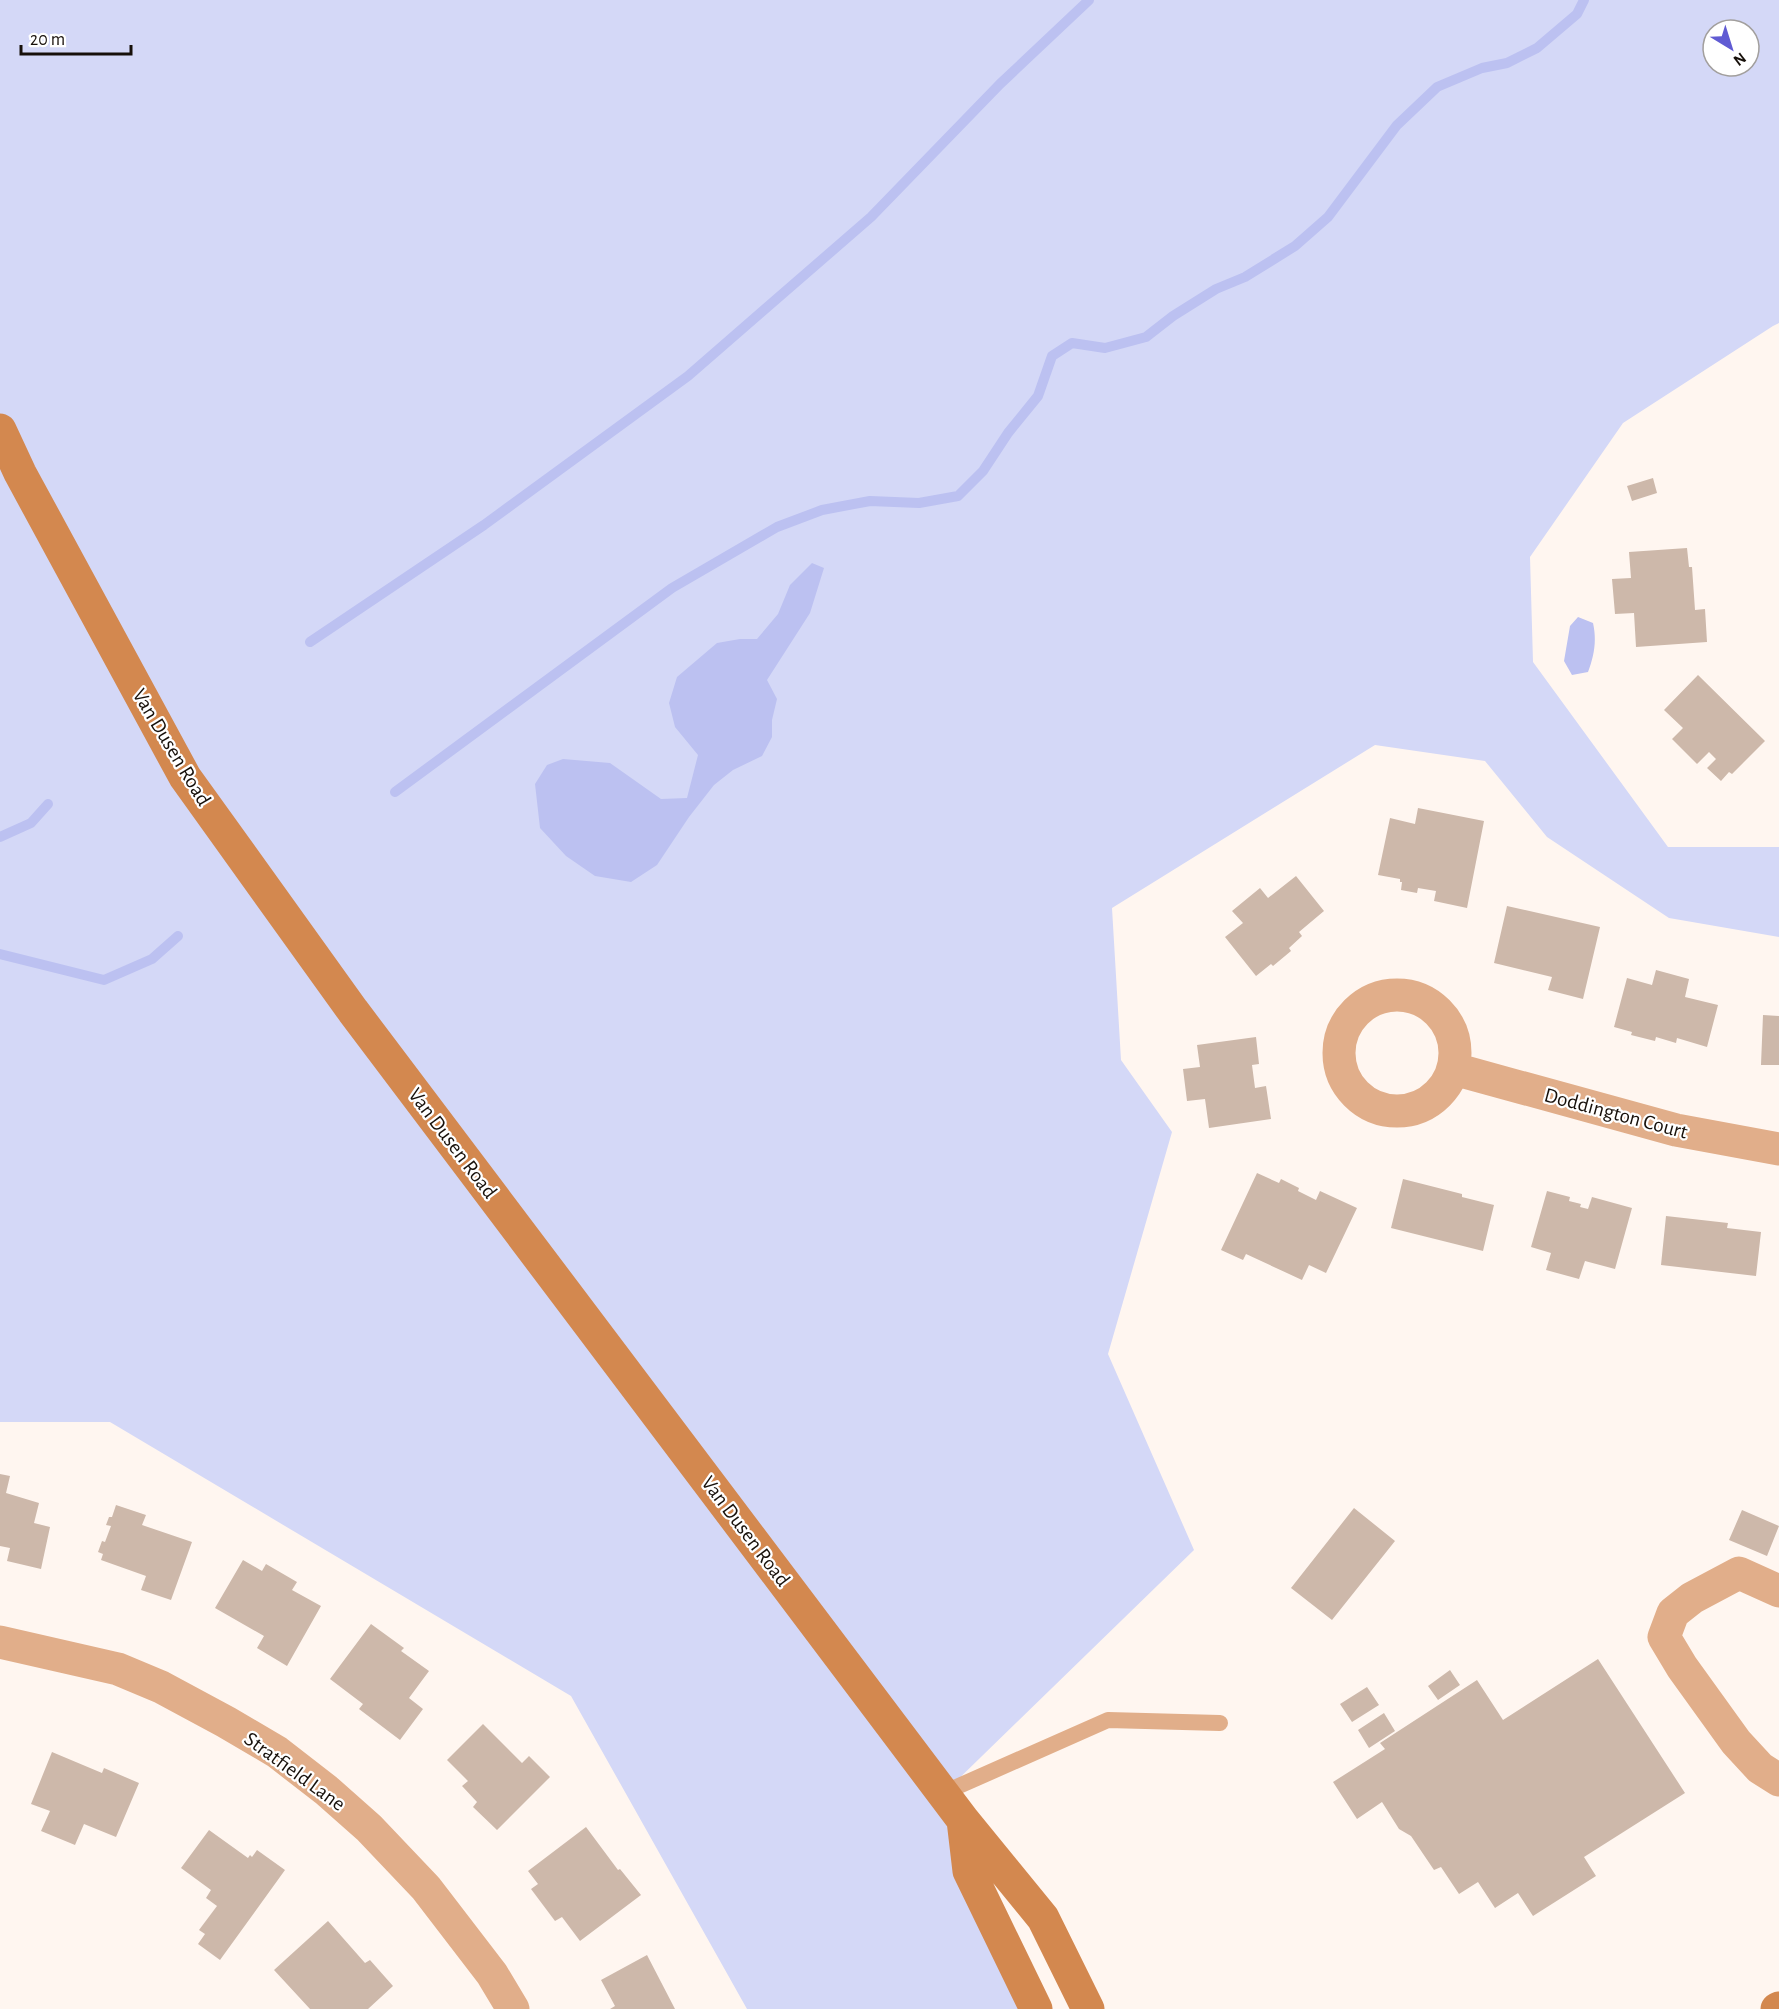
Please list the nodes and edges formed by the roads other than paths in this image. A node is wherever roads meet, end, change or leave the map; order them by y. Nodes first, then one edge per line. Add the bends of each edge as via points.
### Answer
1 (0, 430) edge
2 (1454, 1069) dead end
3 (1779, 1149) edge
4 (1779, 1591) edge
5 (0, 1642) edge
6 (1220, 1723) dead end
7 (1779, 1780) edge
8 (944, 1793) junction
9 (963, 1820) junction
10 (513, 2009) edge
11 (1036, 2009) edge
12 (1088, 2009) edge

1 - 8 main road, Van Dusen Road via 185,777 360,1020
2 - 3 street, Doddington Court via 1676,1130
4 - 7 street via 1739,1573 1673,1613 1664,1637 1736,1742 1760,1768
5 - 10 street, Stratfield Lane via 118,1669 161,1687 277,1752 369,1828 418,1880 492,1974
6 - 8 lane via 1108,1720
8 - 9 main road, Van Dusen Road
9 - 11 main road, Van Dusen Road via 969,1871
9 - 12 main road, Van Dusen Road via 1043,1918

